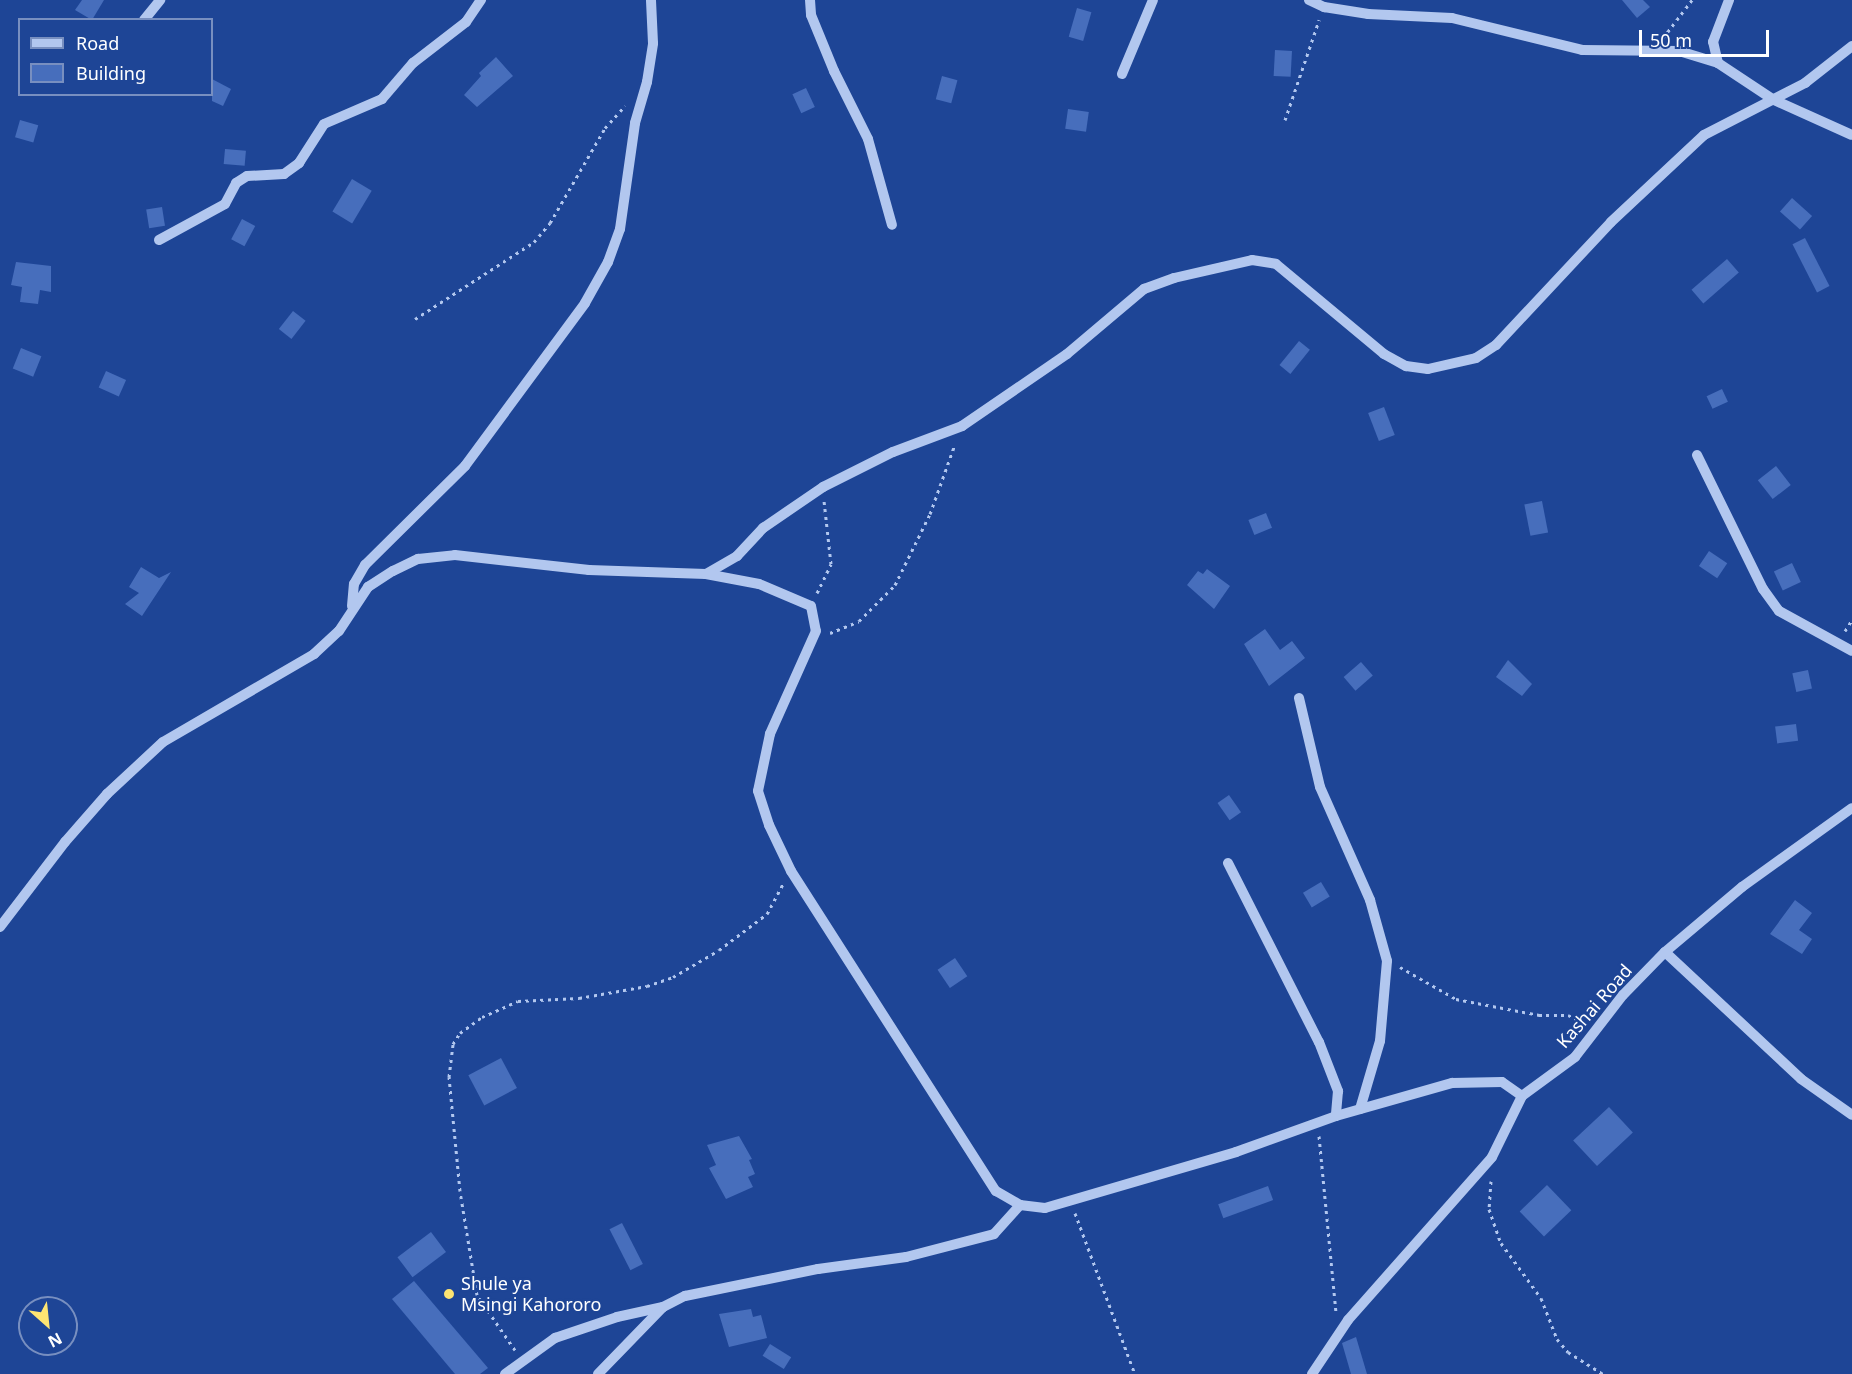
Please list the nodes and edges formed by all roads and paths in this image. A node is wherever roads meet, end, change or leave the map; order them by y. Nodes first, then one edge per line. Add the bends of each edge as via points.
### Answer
1 (160, 0) edge
2 (481, 0) edge
3 (651, 0) edge
4 (810, 0) edge
5 (1153, 0) edge
6 (1309, 0) edge
7 (1692, 0) edge
8 (1729, 0) edge
9 (1324, 7) junction
10 (146, 18) edge
11 (1852, 46) edge
12 (1656, 50) junction
13 (1718, 63) junction
14 (1122, 74) dead end
15 (647, 82) junction
16 (1774, 100) junction
17 (1285, 120) dead end
18 (1852, 135) edge
19 (892, 225) dead end
20 (159, 240) dead end
21 (415, 319) dead end
22 (962, 426) junction
23 (1697, 455) dead end
24 (823, 488) junction
25 (706, 574) junction
26 (352, 606) junction
27 (811, 606) junction
28 (811, 641) junction
29 (1852, 651) edge
30 (1299, 698) dead end
31 (1852, 808) edge
32 (1228, 863) dead end
33 (790, 869) junction
34 (0, 927) edge
35 (1665, 952) junction
36 (1388, 961) junction
37 (1596, 1028) junction
38 (1522, 1096) junction
39 (1360, 1109) junction
40 (1852, 1115) edge
41 (1335, 1116) junction
42 (1318, 1122) junction
43 (1492, 1157) junction
44 (1071, 1202) junction
45 (1020, 1206) junction
46 (663, 1308) junction
47 (1338, 1332) junction
48 (522, 1360) junction
49 (505, 1374) edge
50 (598, 1374) edge
51 (1135, 1374) edge
52 (1312, 1374) edge
53 (1603, 1374) edge

1 - 10 street
2 - 20 street via 466,22 413,63 382,99 324,124 299,163 284,174 247,176 236,183 225,204
3 - 15 street via 654,43
4 - 19 street via 811,15 834,71 868,139
5 - 14 street
6 - 9 street
7 - 12 path
8 - 13 street via 1713,42
9 - 12 street via 1368,14 1452,18 1582,50
9 - 17 path
11 - 16 street via 1823,70
12 - 13 street via 1679,51
13 - 16 street
15 - 21 path via 605,128 550,223 534,242
15 - 26 street via 635,123 620,229 608,262 585,303 465,466 365,565 354,584
16 - 18 street
16 - 22 street via 1704,135 1611,222 1496,345 1476,358 1428,369 1406,366 1384,354 1295,276 1276,264 1252,260 1144,289 1067,354
22 - 24 street via 893,452
22 - 28 path via 930,514 895,585 859,621
23 - 29 street via 1763,589 1779,611
24 - 25 street via 763,528 738,556
24 - 27 path via 831,564
25 - 26 street via 589,570 454,555 418,559 368,587
25 - 27 street via 759,584
26 - 34 street via 339,631 314,654 163,742 107,794
27 - 28 street via 816,620
28 - 33 street via 770,734 758,791
30 - 36 street via 1320,787 1370,900
31 - 35 street, Kashai Road via 1742,887
32 - 41 street via 1319,1042 1338,1090
33 - 45 street via 981,1170 996,1191
33 - 48 path via 767,914 673,978 579,998 518,1001 482,1017 460,1033 453,1044 449,1077 453,1123 477,1295
35 - 37 street, Kashai Road
35 - 40 street via 1801,1079
36 - 37 path via 1456,999 1539,1015 1568,1015
36 - 39 street via 1380,1041
37 - 38 street, Kashai Road via 1575,1057
38 - 39 street via 1502,1082 1452,1083
38 - 43 street, Kashai Road
39 - 41 street
41 - 42 street
42 - 44 street via 1236,1152
42 - 47 path
43 - 47 street, Kashai Road
43 - 53 path via 1489,1209 1501,1243 1541,1298 1557,1339 1575,1357
44 - 45 street via 1045,1208
44 - 51 path
45 - 46 street via 994,1234 906,1257 818,1269 685,1296
46 - 48 street via 617,1317 555,1338
46 - 50 street
47 - 52 street, Kashai Road
48 - 49 street

